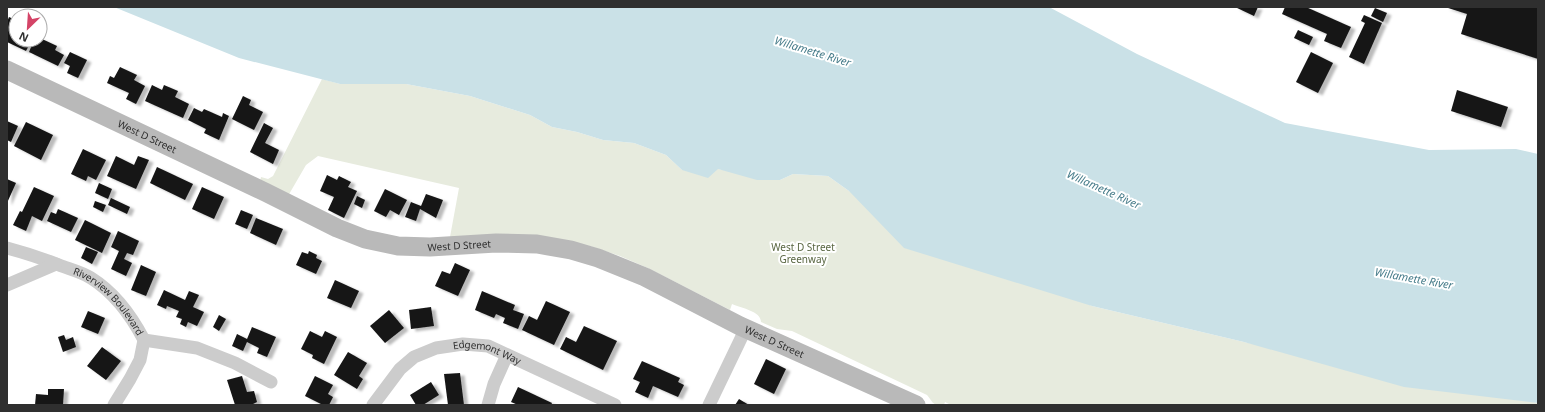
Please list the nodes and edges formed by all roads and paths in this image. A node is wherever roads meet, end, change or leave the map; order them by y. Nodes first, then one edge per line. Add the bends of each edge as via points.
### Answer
1 (7, 70) edge
2 (7, 248) edge
3 (56, 264) junction
4 (7, 285) edge
5 (746, 328) junction
6 (144, 340) junction
7 (507, 355) junction
8 (271, 382) dead end
9 (114, 405) edge
10 (373, 405) edge
11 (488, 405) edge
12 (615, 405) edge
13 (710, 405) edge
14 (916, 405) edge

1 - 5 street, West D Street via 337,228 365,239 398,246 496,243 537,244 571,250 645,277
2 - 3 street, Riverview Boulevard via 32,254
3 - 4 street
3 - 6 street, Riverview Boulevard via 90,277 108,291 123,305
5 - 13 street
5 - 14 street, West D Street
6 - 8 street, Riverview Boulevard via 197,348 235,363
6 - 9 street via 140,360
7 - 10 street, Edgemont Way via 488,346 463,344 436,348 414,357 400,369
7 - 11 street
7 - 12 street, Edgemont Way

